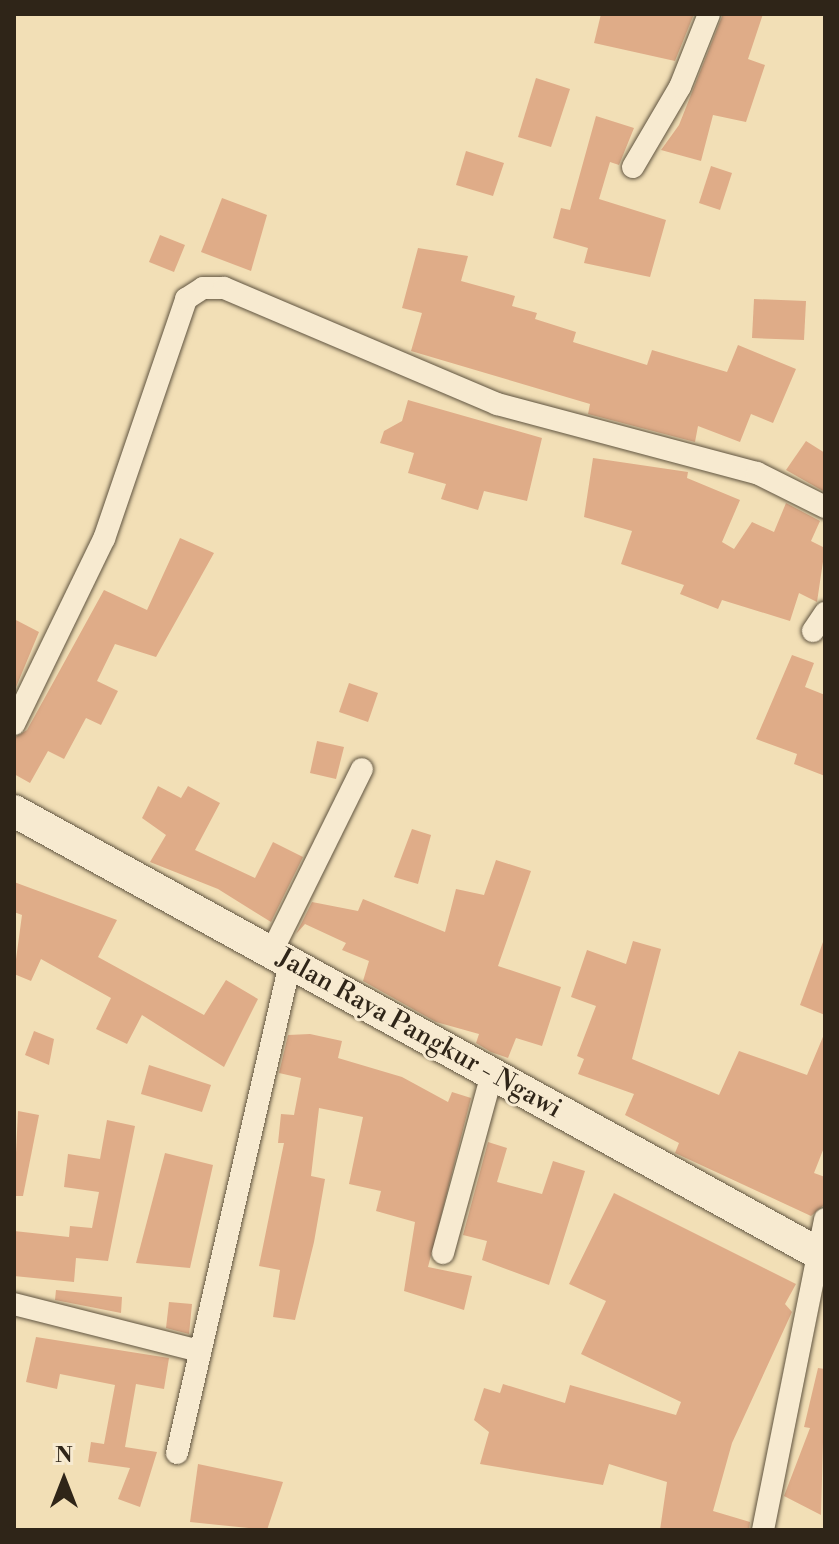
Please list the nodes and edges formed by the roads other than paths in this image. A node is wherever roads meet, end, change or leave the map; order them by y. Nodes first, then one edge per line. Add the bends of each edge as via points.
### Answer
1 (709, 14) edge
2 (633, 167) dead end
3 (825, 507) edge
4 (14, 724) edge
5 (362, 769) dead end
6 (14, 811) edge
7 (280, 960) junction
8 (492, 1074) junction
9 (825, 1219) edge
10 (443, 1253) dead end
11 (820, 1254) edge
12 (14, 1304) edge
13 (200, 1351) junction
14 (177, 1453) dead end
15 (763, 1530) edge

1 - 2 street via 680,87
3 - 4 street via 757,473 497,404 224,288 203,288 186,299 104,539
5 - 7 street
6 - 7 main road, Jalan Raya Pangkur - Ngawi
7 - 8 main road, Jalan Raya Pangkur - Ngawi
7 - 13 street
8 - 10 street
8 - 11 main road, Jalan Raya Pangkur - Ngawi
9 - 11 street
11 - 15 street
12 - 13 street
13 - 14 street

